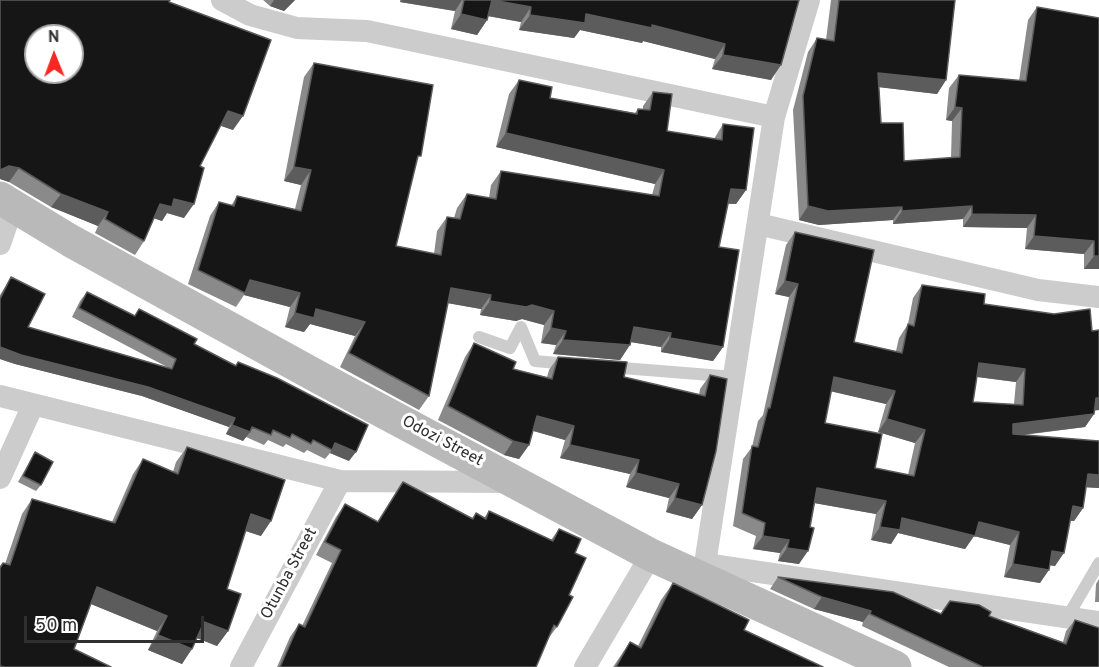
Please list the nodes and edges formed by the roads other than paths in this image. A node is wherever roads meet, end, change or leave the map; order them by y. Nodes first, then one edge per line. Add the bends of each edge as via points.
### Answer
1 (222, 0) edge
2 (809, 0) edge
3 (774, 117) junction
4 (7, 202) edge
5 (758, 224) junction
6 (0, 244) edge
7 (1099, 297) edge
8 (479, 337) dead end
9 (735, 377) junction
10 (0, 396) edge
11 (33, 405) junction
12 (0, 478) edge
13 (340, 481) junction
14 (517, 482) junction
15 (651, 555) junction
16 (1099, 562) edge
17 (713, 575) junction
18 (1068, 616) junction
19 (1099, 622) edge
20 (241, 667) edge
21 (585, 667) edge
22 (895, 667) edge

1 - 3 street via 250,15 297,28 367,31
2 - 3 street
3 - 5 street
4 - 6 street
4 - 14 main road, Odozi Street via 320,378
5 - 7 street via 1038,290
5 - 9 street
8 - 9 lane via 510,348 521,327 535,361
9 - 17 street
10 - 11 street
11 - 12 street
11 - 13 street
13 - 14 street
13 - 20 street, Otunba Street
14 - 15 main road, Odozi Street
15 - 17 main road, Odozi Street
15 - 21 street
16 - 18 lane
17 - 18 street
17 - 22 main road, Odozi Street
18 - 19 street

